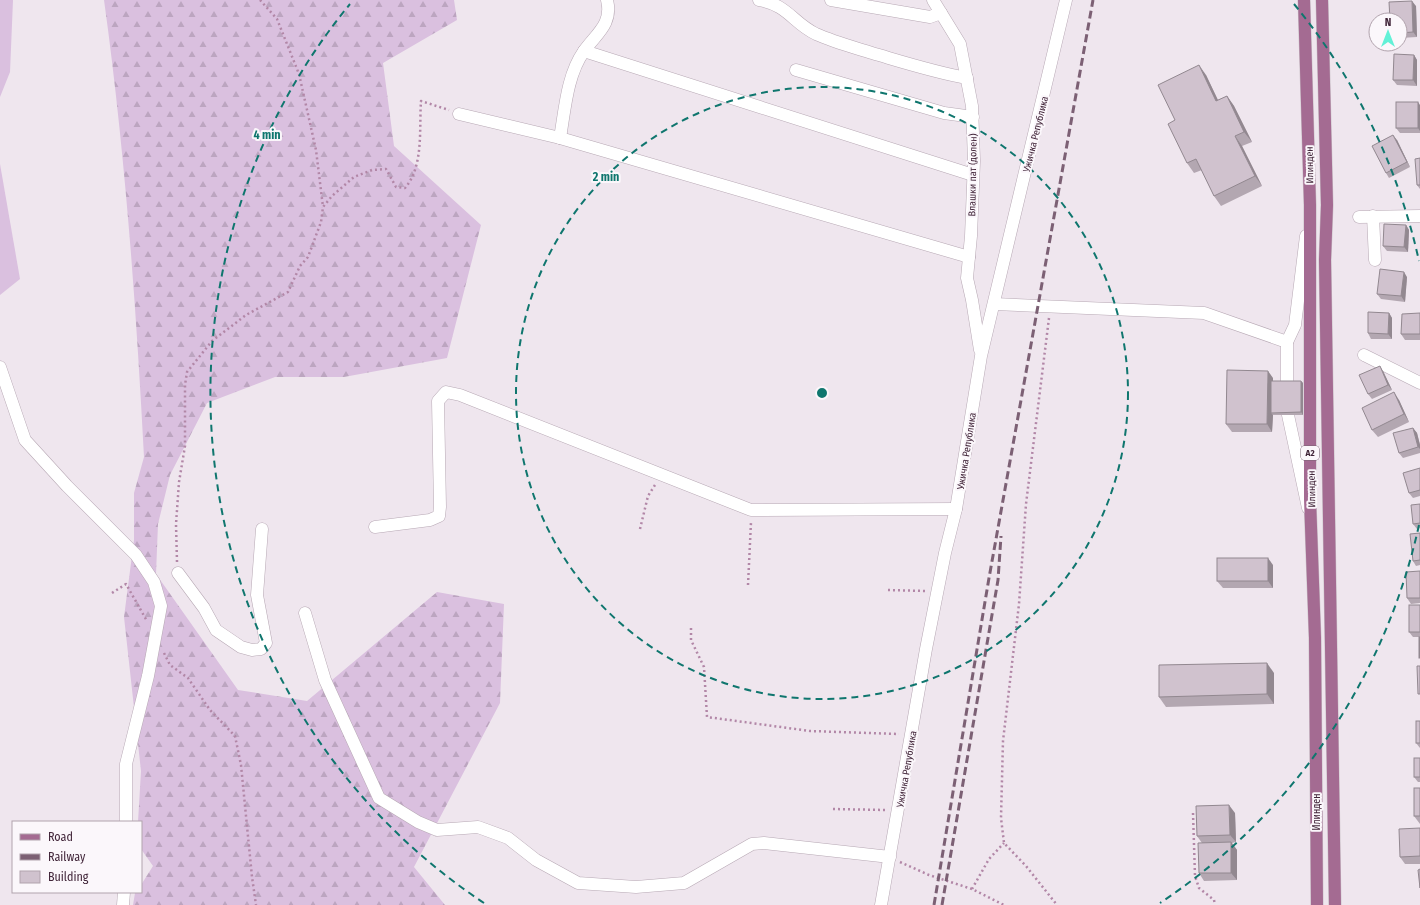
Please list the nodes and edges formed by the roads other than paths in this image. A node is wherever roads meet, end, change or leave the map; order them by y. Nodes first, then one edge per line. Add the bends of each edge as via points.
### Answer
1 (607, 0) edge
2 (759, 0) edge
3 (831, 0) edge
4 (933, 0) edge
5 (1066, 0) edge
6 (1304, 0) edge
7 (1322, 0) edge
8 (941, 13) junction
9 (584, 51) junction
10 (796, 70) dead end
11 (967, 78) junction
12 (459, 114) road end
13 (973, 117) junction
14 (560, 138) junction
15 (973, 175) junction
16 (1310, 205) junction
17 (1373, 216) junction
18 (1420, 216) edge
19 (1359, 217) dead end
20 (969, 257) junction
21 (1375, 260) dead end
22 (994, 304) junction
23 (1287, 342) junction
24 (1364, 355) dead end
25 (981, 356) junction
26 (0, 367) edge
27 (1420, 382) edge
28 (1287, 384) edge
29 (1288, 415) edge
30 (956, 509) junction
31 (376, 527) dead end
32 (262, 529) dead end
33 (1312, 530) junction
34 (178, 572) road end
35 (305, 613) dead end
36 (126, 821) edge
37 (890, 858) junction
38 (124, 893) edge
39 (122, 905) edge
40 (881, 905) edge
41 (1317, 905) edge
42 (1334, 905) edge

1 - 9 street via 609,10 603,28
2 - 11 street via 771,2 792,14 805,27 835,41 934,72
3 - 8 street via 930,17
4 - 8 street, Влашки пат (долен)
5 - 22 street, Ужичка Република
6 - 16 main road, Илинден / A2
7 - 42 main road, Илинден / A2 via 1327,205 1325,260
8 - 11 street, Влашки пат (долен) via 960,44
9 - 14 street via 575,67
9 - 15 street
10 - 13 street via 944,113
11 - 13 street, Влашки пат (долен)
12 - 14 street
13 - 15 street, Влашки пат (долен)
14 - 20 street
15 - 20 street, Влашки пат (долен)
16 - 23 street via 1295,325
16 - 33 main road, Илинден / A2
17 - 18 street
17 - 19 street
17 - 21 street
20 - 25 street, Влашки пат (долен) via 967,278
22 - 23 street via 1204,313
22 - 25 street, Ужичка Република
23 - 28 street
24 - 27 street
25 - 30 street, Ужичка Република
26 - 36 street via 25,440 136,555 154,582 161,606 148,676 126,764
29 - 33 street
30 - 31 street via 751,510 460,395 446,392 438,401 439,516 430,520
30 - 37 street, Ужичка Република via 938,592
32 - 34 street via 257,595 266,643 261,649 241,647 216,630 204,608
33 - 41 main road, Илинден / A2
35 - 37 street via 324,680 379,798 418,822 437,830 478,827 508,838 536,860 578,883 636,887 684,883 752,844 764,843
37 - 40 street, Ужичка Република
38 - 39 street

